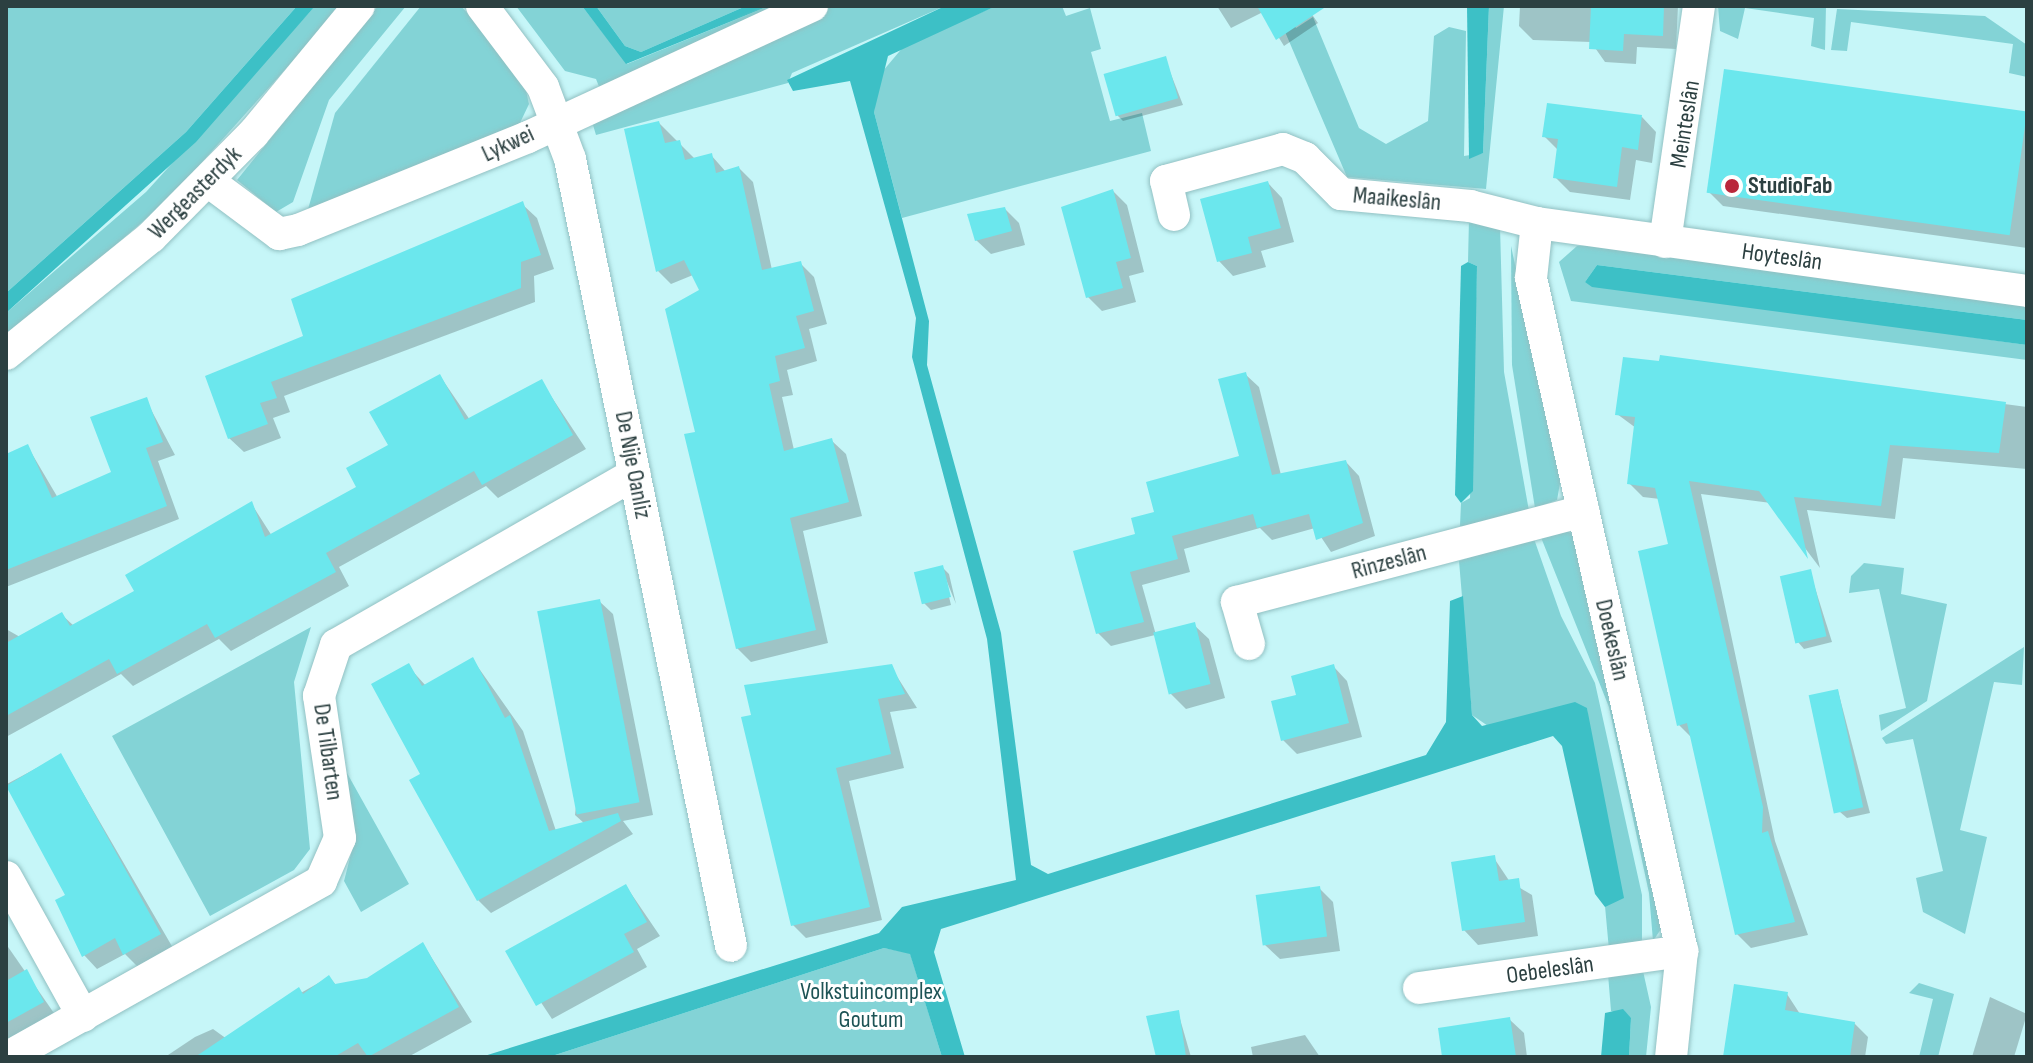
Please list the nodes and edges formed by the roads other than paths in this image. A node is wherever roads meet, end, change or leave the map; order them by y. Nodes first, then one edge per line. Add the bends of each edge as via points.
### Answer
1 (359, 6) edge
2 (482, 6) edge
3 (812, 6) edge
4 (1699, 6) edge
5 (556, 120) junction
6 (208, 181) junction
7 (1174, 215) dead end
8 (1537, 223) junction
9 (1665, 242) junction
10 (2027, 291) edge
11 (6, 354) edge
12 (634, 474) junction
13 (1583, 511) junction
14 (1249, 644) dead end
15 (6, 877) edge
16 (731, 946) dead end
17 (1682, 951) junction
18 (1419, 988) dead end
19 (83, 1016) junction
20 (8, 1057) edge
21 (1671, 1057) edge

1 - 6 street, Wergeasterdyk
2 - 5 street, De Nije Oanliz via 537,76
3 - 5 street, Lykwei
4 - 9 street, Meinteslân
5 - 6 street, Lykwei via 352,212 279,234
5 - 12 street, De Nije Oanliz
6 - 11 street, Wergeasterdyk
7 - 8 street, Maaikeslân via 1166,181 1283,149 1305,158 1341,194 1470,206
8 - 9 street, Hoyteslân
8 - 13 street, Doekeslân via 1531,278
9 - 10 street, Hoyteslân
12 - 16 street, De Nije Oanliz
12 - 19 street, De Tilbarten via 336,645 319,696 340,838 333,864 304,893
13 - 14 street, Rinzeslân via 1237,602
13 - 17 street, Doekeslân
15 - 19 street
17 - 18 street, Oebeleslân
17 - 21 street, Doekeslân
19 - 20 street, De Tilbarten

